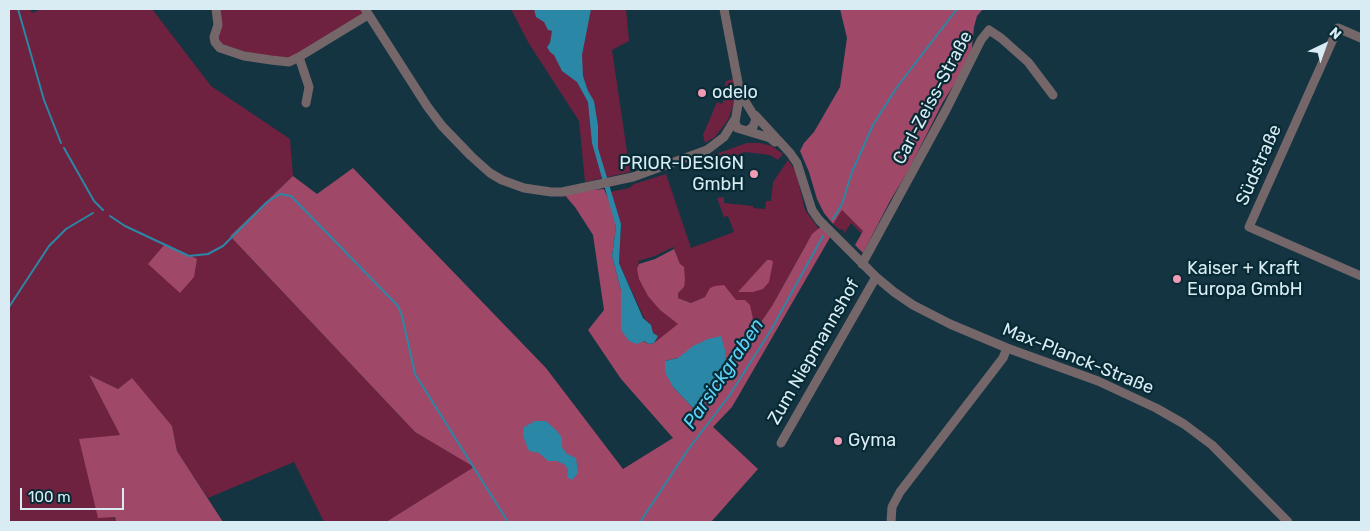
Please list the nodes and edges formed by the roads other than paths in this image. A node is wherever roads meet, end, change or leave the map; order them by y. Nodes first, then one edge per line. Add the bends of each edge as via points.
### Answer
1 (216, 9) edge
2 (724, 9) edge
3 (366, 12) edge
4 (1361, 38) edge
5 (299, 57) junction
6 (740, 93) junction
7 (1054, 95) dead end
8 (306, 103) dead end
9 (754, 114) junction
10 (736, 116) junction
11 (745, 131) junction
12 (724, 137) junction
13 (786, 149) junction
14 (862, 264) junction
15 (1361, 276) edge
16 (876, 277) junction
17 (1008, 348) junction
18 (781, 443) dead end
19 (891, 522) edge
20 (1288, 522) edge

1 - 5 street via 218,25 214,37 220,48 271,60 289,62
2 - 6 street
3 - 5 street
3 - 12 street via 434,116 490,173 524,188 551,192 633,178 707,150
4 - 15 street, Südstraße via 1338,28 1249,227
5 - 8 street via 309,87
6 - 9 street, Max-Planck-Straße
6 - 10 street
7 - 14 street, Carl-Zeiss-Straße via 1028,62 989,30
9 - 10 street via 744,110
9 - 11 street via 755,125
9 - 13 street, Max-Planck-Straße
10 - 11 street via 738,128
10 - 12 street
11 - 12 street
11 - 13 street via 770,138
13 - 14 street, Max-Planck-Straße via 797,164 812,210
14 - 16 street, Max-Planck-Straße
16 - 17 street, Max-Planck-Straße via 913,305
16 - 18 street, Zum Niepmannshof
17 - 19 street via 900,492 892,507
17 - 20 street, Max-Planck-Straße via 1098,381 1184,424 1212,445

